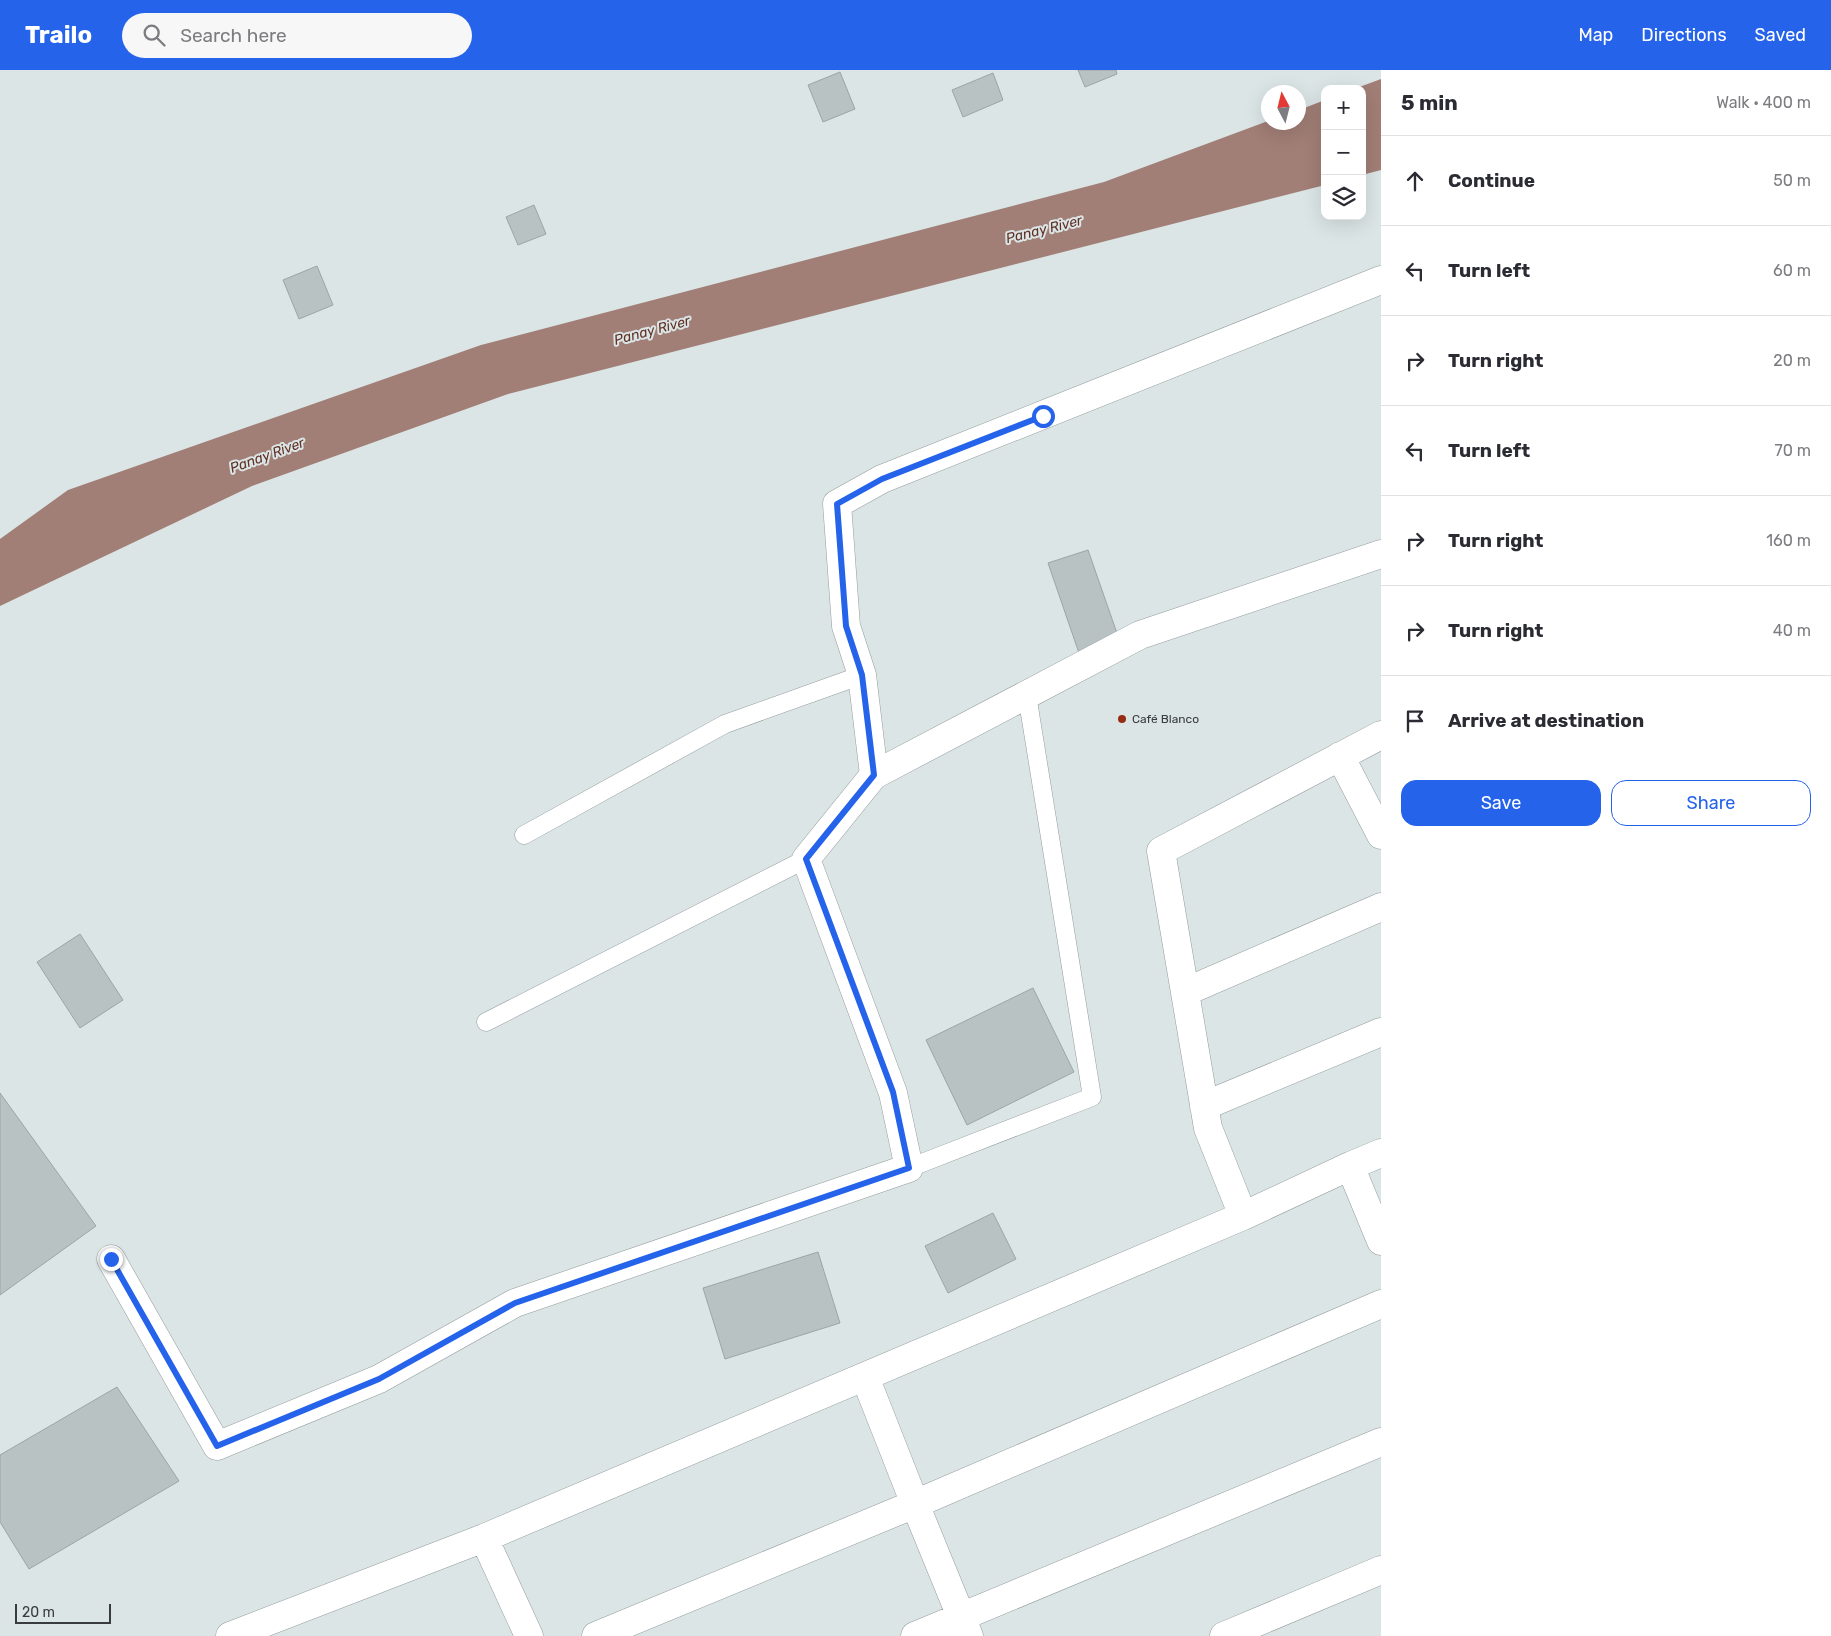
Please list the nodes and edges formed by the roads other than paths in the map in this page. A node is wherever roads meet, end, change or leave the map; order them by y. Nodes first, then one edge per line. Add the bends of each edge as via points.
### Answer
1 (1381, 280) edge
2 (1381, 554) edge
3 (862, 675) junction
4 (1027, 695) junction
5 (1381, 735) edge
6 (1340, 756) junction
7 (874, 775) junction
8 (524, 834) dead end
9 (1381, 836) edge
10 (806, 859) junction
11 (1381, 907) edge
12 (1185, 992) junction
13 (486, 1022) dead end
14 (1381, 1032) edge
15 (1204, 1106) junction
16 (1381, 1153) edge
17 (1350, 1166) junction
18 (909, 1168) junction
19 (1243, 1216) junction
20 (1381, 1241) edge
21 (111, 1259) dead end
22 (1381, 1304) edge
23 (865, 1377) junction
24 (1381, 1442) edge
25 (915, 1504) junction
26 (484, 1538) junction
27 (1381, 1570) edge
28 (966, 1626) edge
29 (230, 1636) edge
30 (529, 1636) edge
31 (596, 1636) edge
32 (915, 1636) edge
33 (1224, 1636) edge

1 - 3 street via 882,479 837,504 846,626
2 - 4 street via 1140,635
3 - 7 street
3 - 8 lane via 726,724
4 - 7 street
4 - 18 lane via 1092,1097
5 - 6 street
6 - 9 street
6 - 12 street via 1161,851
7 - 10 street
10 - 13 lane
10 - 18 street via 893,1092
11 - 12 street
12 - 15 street
14 - 15 street
15 - 19 street via 1208,1128
16 - 17 street
17 - 19 street
17 - 20 street
18 - 21 street via 515,1303 379,1379 217,1446
19 - 23 street
22 - 25 street
23 - 25 street
23 - 26 street
24 - 28 street
25 - 28 street
25 - 31 street
26 - 29 street
26 - 30 street
27 - 33 street
28 - 32 street

